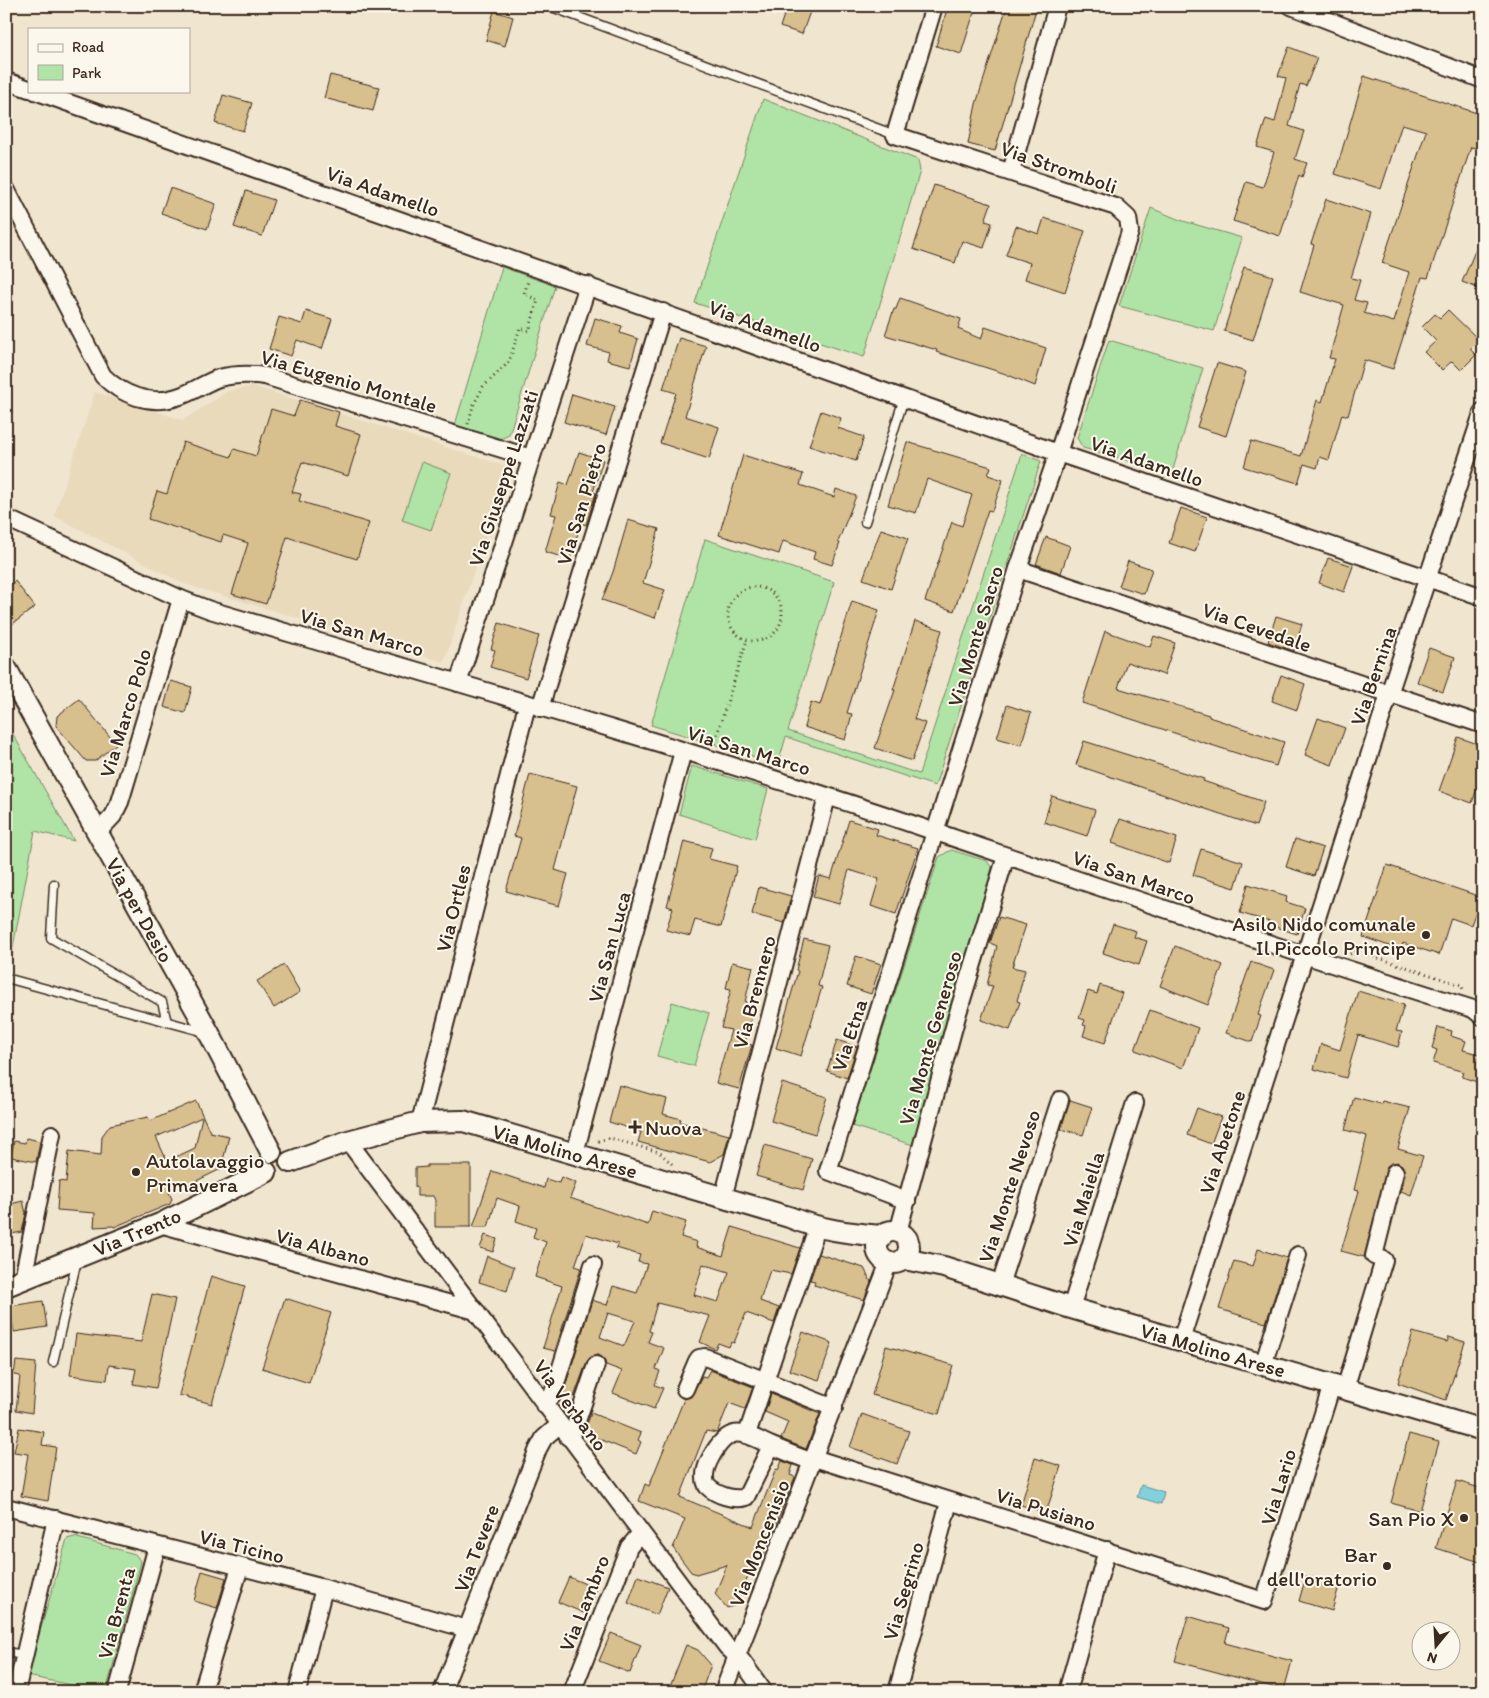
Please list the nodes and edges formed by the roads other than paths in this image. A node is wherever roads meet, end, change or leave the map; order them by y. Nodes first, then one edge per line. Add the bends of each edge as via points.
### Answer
1 (548, 6) edge
2 (934, 6) edge
3 (1057, 6) edge
4 (1291, 6) edge
5 (1483, 80) edge
6 (6, 81) edge
7 (28, 89) edge
8 (38, 92) edge
9 (895, 135) junction
10 (1011, 172) junction
11 (6, 189) edge
12 (588, 285) junction
13 (663, 312) junction
14 (904, 398) junction
15 (1483, 410) edge
16 (1058, 453) junction
17 (531, 458) junction
18 (6, 518) edge
19 (865, 522) dead end
20 (1018, 569) junction
21 (1428, 579) junction
22 (1483, 598) edge
23 (181, 599) junction
24 (6, 668) edge
25 (458, 683) junction
26 (1388, 694) junction
27 (533, 707) junction
28 (1483, 724) edge
29 (683, 752) junction
30 (827, 797) junction
31 (936, 832) junction
32 (97, 833) junction
33 (1006, 856) junction
34 (54, 884) dead end
35 (1303, 956) junction
36 (6, 978) edge
37 (1483, 1017) edge
38 (167, 1022) junction
39 (209, 1033) junction
40 (1060, 1100) dead end
41 (1135, 1103) dead end
42 (420, 1122) junction
43 (52, 1134) dead end
44 (348, 1141) junction
45 (578, 1144) junction
46 (271, 1152) junction
47 (290, 1162) junction
48 (266, 1172) junction
49 (1395, 1172) dead end
50 (723, 1198) junction
51 (907, 1201) junction
52 (160, 1224) junction
53 (817, 1228) junction
54 (893, 1247) junction
55 (1298, 1255) dead end
56 (77, 1258) junction
57 (593, 1265) dead end
58 (15, 1283) edge
59 (1000, 1285) junction
60 (1071, 1308) junction
61 (476, 1311) junction
62 (1180, 1340) junction
63 (53, 1362) dead end
64 (596, 1365) dead end
65 (1263, 1365) junction
66 (766, 1381) junction
67 (1339, 1387) junction
68 (685, 1389) dead end
69 (544, 1405) junction
70 (834, 1408) junction
71 (1483, 1430) edge
72 (563, 1431) junction
73 (748, 1434) junction
74 (771, 1446) junction
75 (814, 1460) junction
76 (950, 1502) junction
77 (6, 1507) edge
78 (56, 1519) junction
79 (640, 1533) junction
80 (157, 1546) junction
81 (1108, 1550) junction
82 (240, 1567) junction
83 (324, 1588) junction
84 (1264, 1601) joint
85 (467, 1629) junction
86 (6, 1652) edge
87 (24, 1656) junction
88 (736, 1656) junction
89 (16, 1692) edge
90 (117, 1692) edge
91 (202, 1692) edge
92 (297, 1692) edge
93 (442, 1692) edge
94 (572, 1692) edge
95 (723, 1692) edge
96 (764, 1692) edge
97 (897, 1692) edge
98 (1067, 1692) edge

1 - 9 lane
2 - 9 street
3 - 10 street
4 - 5 street
6 - 7 street
8 - 12 street, Via Adamello
9 - 10 street, Via Stromboli
10 - 16 street, Via Stromboli via 1116,207 1128,218 1130,232
11 - 17 street, Via Eugenio Montale via 103,376 125,394 162,400 178,397 232,375 265,376
12 - 13 street, Via Adamello
12 - 17 street, Via Giuseppe Lazzati
13 - 14 street, Via Adamello
13 - 27 street, Via San Pietro
14 - 16 street, Via Adamello
14 - 19 lane
15 - 21 street, Via Bernina
16 - 20 street, Via Monte Sacro
16 - 21 street, Via Adamello
17 - 25 street, Via Giuseppe Lazzati
18 - 23 street, Via San Marco
20 - 26 street, Via Cevedale
20 - 31 street, Via Monte Sacro
21 - 22 street, Via Adamello
21 - 26 street, Via Bernina
23 - 25 street, Via San Marco
23 - 32 street, Via Marco Polo via 120,802 113,816
24 - 32 street, Via per Desio
25 - 27 street, Via San Marco
26 - 28 street, Via Cevedale
26 - 35 street, Via Bernina
27 - 29 street, Via San Marco
27 - 42 street, Via Ortles
29 - 30 street, Via San Marco
29 - 45 street, Via San Luca
30 - 31 street, Via San Marco
30 - 50 street, Via Brennero
31 - 33 street, Via San Marco
31 - 51 street, Via Etna via 828,1171
32 - 39 street, Via per Desio
33 - 35 street, Via San Marco
33 - 51 street, Via Monte Generoso via 957,1016
34 - 38 lane via 51,938 162,1002
35 - 37 street, Via San Marco via 1473,1010
35 - 62 street, Via Abetone
36 - 38 lane
38 - 39 lane
39 - 46 street, Via per Desio
40 - 59 street, Via Monte Nevoso
41 - 60 street, Via Maiella
42 - 44 street, Via Molino Arese
42 - 45 street, Via Molino Arese via 463,1121
43 - 58 street
44 - 47 street, Via Molino Arese
44 - 61 street, Via Verbano
45 - 50 street, Via Molino Arese
46 - 47 street via 285,1154
46 - 48 street via 264,1161
47 - 48 street via 291,1167 285,1176 274,1178
48 - 52 street, Via Trento
49 - 67 street, Via Lario via 1374,1256 1384,1260
50 - 53 street, Via Molino Arese
51 - 54 street, Via Monte Generoso
52 - 56 street, Via Trento
52 - 61 street, Via Albano
53 - 54 street, Via Molino Arese
53 - 66 street
54 - 59 street, Via Molino Arese
54 - 70 street, Via Moncenisio
55 - 65 street
56 - 58 street, Via Trento
56 - 63 lane
57 - 69 street via 552,1396
59 - 60 street, Via Molino Arese
60 - 62 street, Via Molino Arese
61 - 69 street, Via Verbano
62 - 65 street, Via Molino Arese
64 - 72 street, Via Tevere via 574,1430
65 - 67 street, Via Molino Arese
66 - 68 street via 702,1357 696,1360
66 - 70 street
66 - 73 street
67 - 71 street, Via Molino Arese
67 - 84 street, Via Lario
69 - 72 street, Via Verbano
70 - 75 street, Via Moncenisio
72 - 79 street, Via Verbano
72 - 85 street, Via Tevere via 544,1438 538,1448
73 - 74 street
73 - 74 street via 734,1434 714,1451 704,1474 710,1490 729,1497 746,1497
74 - 75 street, Via Pusiano
75 - 76 street, Via Pusiano
75 - 88 street, Via Moncenisio
76 - 81 street, Via Pusiano
76 - 97 street, Via Segrino
77 - 78 street, Via Ticino
78 - 80 street, Via Ticino
78 - 87 street
79 - 88 street, Via Verbano
79 - 94 street, Via Lambro via 627,1553
80 - 82 street, Via Ticino
80 - 90 street, Via Brenta
81 - 84 street, Via Pusiano
81 - 98 street
82 - 83 street, Via Ticino
82 - 91 street
83 - 85 street, Via Ticino
83 - 92 street
85 - 93 street, Via Tevere
86 - 87 lane
87 - 89 street
88 - 95 street, Via Moncenisio
88 - 96 street, Via Verbano

